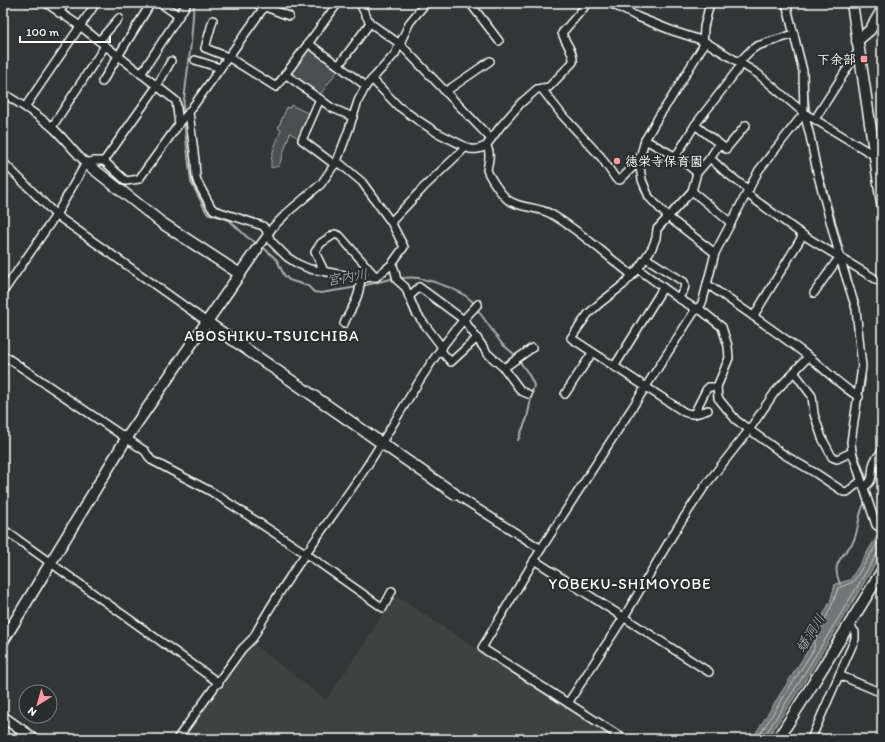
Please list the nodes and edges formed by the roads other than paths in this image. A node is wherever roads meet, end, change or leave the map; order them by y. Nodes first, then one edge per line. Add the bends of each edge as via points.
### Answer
1 (46, 3) edge
2 (65, 3) edge
3 (96, 3) edge
4 (151, 3) edge
5 (160, 3) edge
6 (255, 3) edge
7 (338, 3) edge
8 (361, 3) edge
9 (470, 3) edge
10 (610, 3) edge
11 (710, 3) edge
12 (786, 3) edge
13 (852, 3) edge
14 (423, 4) edge
15 (584, 4) edge
16 (186, 5) dead end
17 (265, 6) junction
18 (882, 10) edge
19 (60, 13) junction
20 (179, 16) junction
21 (289, 16) dead end
22 (119, 18) dead end
23 (213, 20) dead end
24 (370, 23) junction
25 (80, 26) junction
26 (794, 34) junction
27 (499, 41) dead end
28 (704, 41) junction
29 (308, 43) junction
30 (102, 44) junction
31 (400, 44) junction
32 (858, 45) junction
33 (118, 56) junction
34 (228, 57) junction
35 (195, 60) dead end
36 (171, 61) dead end
37 (490, 61) dead end
38 (741, 63) junction
39 (339, 65) junction
40 (220, 68) junction
41 (141, 74) junction
42 (285, 74) junction
43 (372, 78) junction
44 (102, 82) dead end
45 (158, 86) junction
46 (366, 86) junction
47 (542, 89) junction
48 (445, 92) junction
49 (3, 94) edge
50 (320, 99) junction
51 (25, 107) junction
52 (189, 112) junction
53 (804, 113) junction
54 (353, 117) junction
55 (815, 119) junction
56 (179, 124) junction
57 (695, 125) junction
58 (746, 125) dead end
59 (52, 128) junction
60 (491, 139) junction
61 (645, 140) junction
62 (719, 144) junction
63 (486, 146) junction
64 (466, 147) junction
65 (676, 156) junction
66 (878, 157) edge
67 (710, 158) junction
68 (104, 161) junction
69 (3, 162) edge
70 (638, 162) junction
71 (86, 163) junction
72 (336, 163) junction
73 (697, 173) junction
74 (692, 191) junction
75 (748, 192) junction
76 (882, 204) edge
77 (56, 215) junction
78 (668, 217) junction
79 (391, 222) junction
80 (731, 223) junction
81 (268, 234) junction
82 (803, 235) junction
83 (259, 246) joint
84 (715, 252) junction
85 (646, 258) junction
86 (842, 259) junction
87 (391, 264) junction
88 (638, 270) junction
89 (324, 271) junction
90 (240, 274) junction
91 (632, 275) junction
92 (376, 276) junction
93 (882, 282) edge
94 (360, 284) junction
95 (707, 284) junction
96 (663, 288) junction
97 (3, 292) edge
98 (814, 294) dead end
99 (409, 297) junction
100 (678, 298) junction
101 (476, 306) dead end
102 (696, 309) junction
103 (754, 317) junction
104 (464, 320) junction
105 (207, 322) junction
106 (344, 324) dead end
107 (477, 338) junction
108 (442, 347) junction
109 (532, 348) dead end
110 (592, 353) junction
111 (3, 355) edge
112 (808, 356) junction
113 (614, 366) junction
114 (504, 368) junction
115 (794, 372) junction
116 (645, 387) junction
117 (717, 388) junction
118 (528, 394) dead end
119 (565, 394) dead end
120 (859, 397) junction
121 (708, 410) dead end
122 (694, 414) junction
123 (749, 430) junction
124 (126, 439) junction
125 (381, 443) junction
126 (882, 451) edge
127 (852, 452) junction
128 (862, 484) junction
129 (455, 494) joint
130 (879, 527) edge
131 (3, 529) edge
132 (541, 549) junction
133 (305, 553) junction
134 (534, 560) junction
135 (51, 563) junction
136 (881, 576) edge
137 (392, 591) dead end
138 (624, 617) junction
139 (849, 625) junction
140 (3, 641) edge
141 (709, 672) dead end
142 (839, 675) junction
143 (219, 682) junction
144 (882, 693) edge
145 (568, 703) junction
146 (3, 717) edge
147 (34, 739) edge
148 (177, 739) edge
149 (624, 739) edge
150 (778, 739) edge
151 (811, 739) edge

1 - 19 street
2 - 19 street
3 - 25 street
4 - 33 street
5 - 20 street
6 - 17 street
7 - 29 street
8 - 24 street
9 - 27 street
10 - 28 street via 638,17
11 - 28 street via 704,27
12 - 26 street
13 - 32 street
14 - 31 street via 410,22
15 - 47 street via 562,33 574,56 573,62 549,87
16 - 20 street
17 - 21 street
17 - 34 street
18 - 32 street
19 - 25 street
20 - 41 street
22 - 30 street
23 - 34 street via 205,48
24 - 31 street
24 - 39 street
25 - 30 street
25 - 51 street
26 - 38 street via 757,46
26 - 53 street via 803,72
28 - 38 street
28 - 61 street
29 - 39 street
29 - 42 street
30 - 33 street
30 - 59 street
31 - 43 street via 395,54
31 - 48 street
32 - 55 street
32 - 66 street
33 - 41 street
33 - 44 street
34 - 40 street
34 - 42 street via 276,87
35 - 40 street
36 - 45 street
37 - 48 street
38 - 53 street
38 - 57 street
39 - 46 street
40 - 52 street
41 - 45 street
42 - 50 street
43 - 46 street
43 - 64 street via 398,106 421,123
45 - 56 street via 176,101
45 - 68 street
46 - 54 street
47 - 60 street via 537,89 521,103
47 - 70 street via 604,161 616,179 620,180
48 - 60 street
49 - 51 street
50 - 54 street via 332,108
50 - 72 street via 302,140
51 - 59 street
52 - 56 street
52 - 81 street via 196,177 207,202 214,210 263,226
53 - 55 street
53 - 75 street via 759,170
53 - 86 street via 817,172
54 - 72 street
55 - 66 street
56 - 68 street via 139,179 126,181
57 - 62 street
57 - 65 street
58 - 62 street via 726,149
59 - 71 street
60 - 63 street
61 - 65 street
61 - 70 street
62 - 67 street
63 - 64 street via 473,150
63 - 91 street via 489,149 487,170 506,198 515,204 549,213 565,222
64 - 79 street via 438,172
65 - 73 street
66 - 76 street
67 - 73 street
67 - 75 street
68 - 71 street via 94,160
69 - 77 street
70 - 78 street via 649,197
71 - 77 street
71 - 90 street via 162,223
72 - 79 street via 362,182
72 - 81 street via 321,184 288,212
73 - 74 street
74 - 78 street
74 - 80 street
75 - 80 street
75 - 82 street
77 - 97 street
77 - 105 street
78 - 84 street
78 - 85 street via 657,229 656,238
79 - 87 street via 404,247
80 - 84 street
81 - 83 street
81 - 89 street via 271,241 287,257 310,269
82 - 86 street
82 - 103 street
83 - 90 street
84 - 95 street
85 - 88 street
85 - 100 street via 684,282 684,288
86 - 93 street
86 - 98 street via 835,263
86 - 120 street via 858,323 862,367
87 - 92 street
87 - 99 street via 396,278
88 - 91 street
88 - 96 street
89 - 92 street via 315,252 321,243 335,234 340,236
89 - 94 street
90 - 105 street
91 - 110 street via 588,314 571,338
92 - 94 street
94 - 106 street via 357,297
95 - 102 street via 701,305
95 - 103 street
96 - 100 street
96 - 113 street
99 - 104 street via 419,287
99 - 108 street via 416,313
100 - 102 street
101 - 104 street
102 - 116 street
102 - 117 street via 722,327 728,346 729,358
103 - 112 street
104 - 107 street
104 - 108 street
105 - 124 street
105 - 125 street
107 - 108 street via 451,362 442,352
107 - 114 street via 488,354
108 - 125 street
109 - 114 street
110 - 113 street
110 - 119 street
111 - 124 street
112 - 115 street
112 - 120 street via 846,390
113 - 116 street
114 - 118 street via 518,388
115 - 123 street via 775,392
115 - 127 street via 812,396 814,414 832,457 837,459
116 - 122 street via 684,412
116 - 132 street
117 - 122 street via 709,387 706,390
117 - 123 street via 718,398 736,420
120 - 127 street via 851,442
121 - 122 street
123 - 128 street via 782,454 844,492
123 - 138 street via 705,486
124 - 133 street via 145,451 151,460 212,492
124 - 135 street
125 - 129 street
125 - 133 street
126 - 128 street via 874,462 870,484
127 - 128 street
128 - 130 street
129 - 132 street
131 - 135 street
132 - 134 street
133 - 137 street via 383,608
133 - 143 street via 253,638 242,648
134 - 138 street
134 - 145 street via 482,648
135 - 140 street
135 - 143 street
136 - 139 street
138 - 141 street
138 - 145 street
139 - 142 street via 856,635
139 - 150 street
142 - 144 street
142 - 151 street
143 - 148 street
145 - 149 street
146 - 147 street

